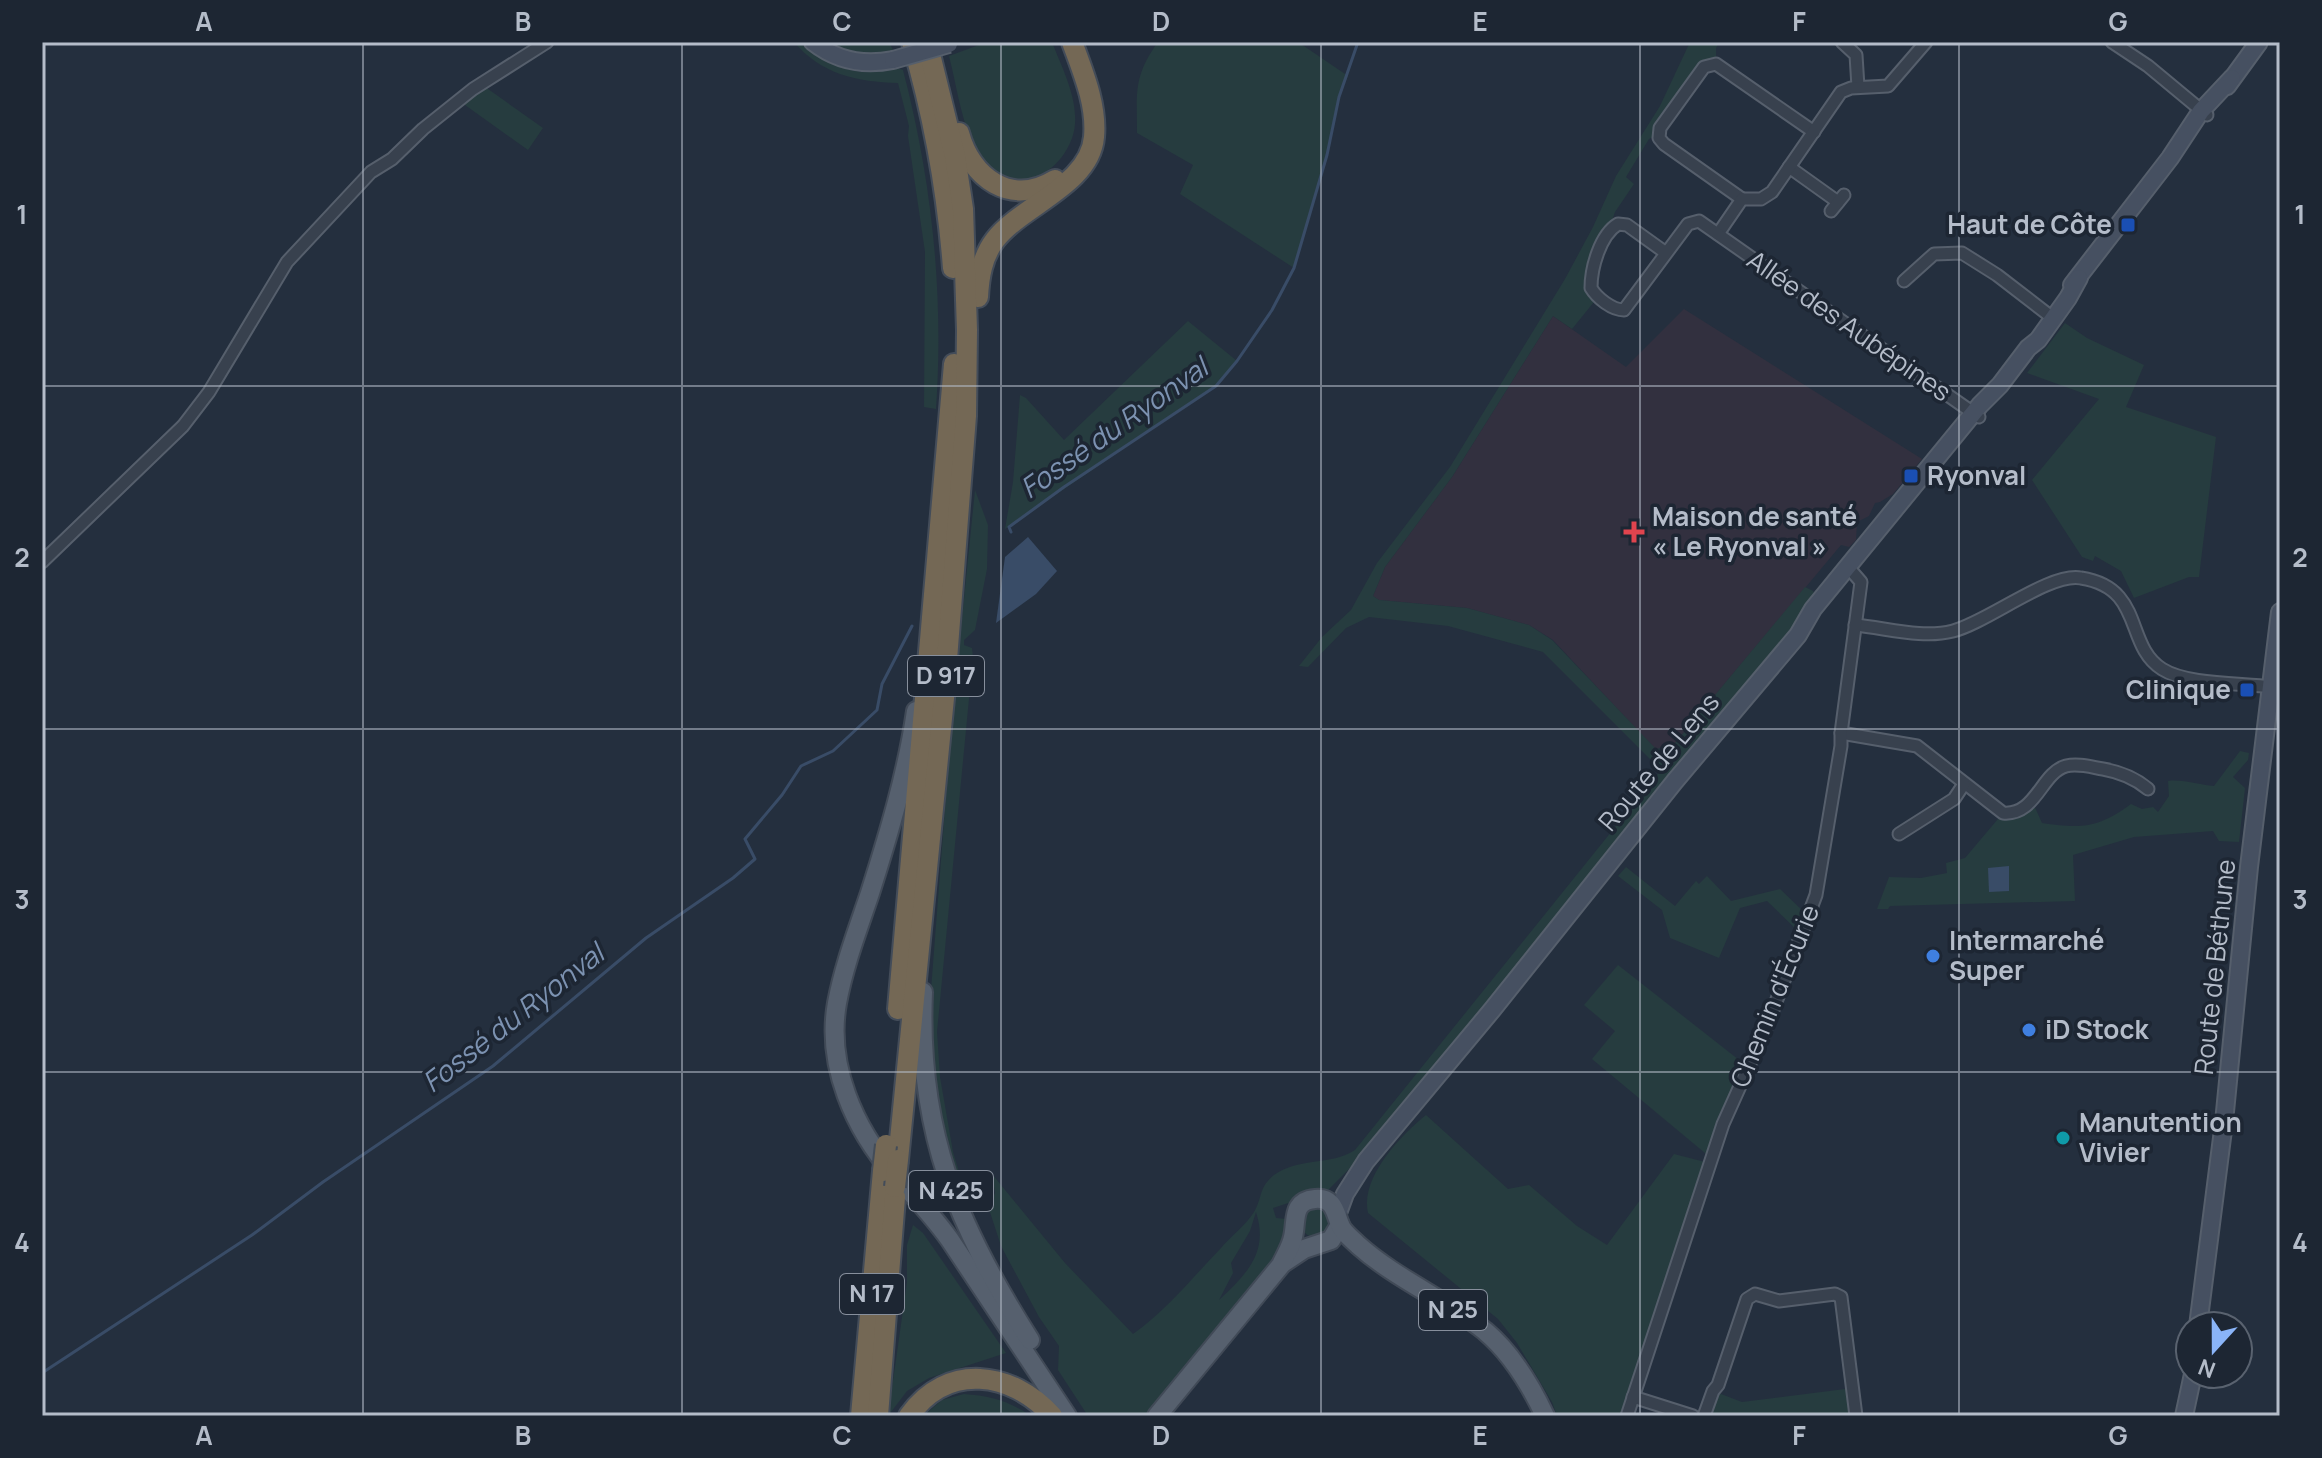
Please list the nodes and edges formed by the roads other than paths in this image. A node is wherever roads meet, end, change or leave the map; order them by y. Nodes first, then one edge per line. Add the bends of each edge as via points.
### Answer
1 (547, 42) edge
2 (813, 42) edge
3 (912, 42) edge
4 (927, 42) edge
5 (1064, 42) edge
6 (1072, 42) edge
7 (1842, 42) edge
8 (1926, 42) edge
9 (2112, 42) edge
10 (2259, 42) edge
11 (946, 43) edge
12 (1858, 87) junction
13 (2204, 113) junction
14 (1814, 132) junction
15 (1789, 167) junction
16 (1742, 199) junction
17 (1838, 203) dead end
18 (1718, 234) junction
19 (1666, 253) junction
20 (1904, 281) dead end
21 (2051, 316) junction
22 (1977, 415) junction
23 (966, 416) junction
24 (42, 562) edge
25 (1851, 570) junction
26 (2280, 612) edge
27 (933, 622) junction
28 (1855, 625) junction
29 (2271, 687) junction
30 (1841, 733) junction
31 (1964, 784) junction
32 (2148, 789) dead end
33 (1899, 834) dead end
34 (920, 934) junction
35 (891, 1166) junction
36 (1356, 1173) junction
37 (1321, 1200) junction
38 (1339, 1219) junction
39 (1295, 1230) junction
40 (1315, 1245) junction
41 (1281, 1265) junction
42 (2200, 1310) edge
43 (2190, 1390) edge
44 (1633, 1397) junction
45 (861, 1416) edge
46 (878, 1416) edge
47 (909, 1416) edge
48 (1052, 1416) edge
49 (1067, 1416) edge
50 (1079, 1416) edge
51 (1157, 1416) edge
52 (1545, 1416) edge
53 (1627, 1416) edge
54 (1693, 1416) edge
55 (1704, 1416) edge
56 (1856, 1416) edge
57 (2184, 1416) edge

1 - 24 street via 473,89 371,172 287,262 183,426
2 - 11 main road, bridge via 852,61 877,63
3 - 27 highway, D 917 via 942,163 954,274 953,379
4 - 23 highway, D 917 via 963,209
5 - 11 highway via 1084,107 1085,141 1058,178 1024,191 1001,187 984,176 961,142
6 - 23 highway via 1093,113 1091,152 1070,180 1014,220 988,251 978,284 974,388
7 - 12 street via 1856,55
8 - 12 street via 1888,86
9 - 13 street
10 - 13 main road, Route de Lens
12 - 14 street via 1841,92
13 - 21 main road, Route de Lens
14 - 15 street
14 - 16 street via 1721,66 1704,67 1660,128 1659,138
15 - 16 street via 1766,197
15 - 17 street
16 - 18 street
18 - 19 street via 1691,221
18 - 22 street, Allée des Aubépines
19 - 19 street via 1618,224 1601,245 1591,288 1615,309 1624,310
20 - 21 street via 1934,254 1962,253
21 - 22 main road, Route de Lens
22 - 25 main road, Route de Lens
23 - 34 highway, D 917
25 - 28 street, Chemin d'Écurie via 1861,582
25 - 36 main road, Route de Lens via 1813,609 1798,635
26 - 29 main road, Route de Béthune
27 - 35 highway, D 917
27 - 49 main road, N 425 via 922,658 903,779 837,1004 834,1033 840,1079 870,1139 948,1237
28 - 29 street via 1930,634 1953,631 2061,579 2083,578 2114,590 2124,601 2148,653 2162,669 2191,678
28 - 30 street, Chemin d'Écurie
29 - 42 main road, Route de Béthune
30 - 31 street via 1917,746
30 - 44 street, Chemin d'Écurie via 1816,895 1723,1124
31 - 32 street via 1996,810 2011,813 2032,801 2065,766 2125,773
31 - 33 street via 1954,799
34 - 35 highway, D 917
34 - 50 main road, N 425 via 923,1054 933,1129 953,1197 987,1268
35 - 45 highway, N 17
35 - 46 highway, N 17
36 - 37 main road
36 - 38 main road, Route de Lens
37 - 38 main road via 1331,1204
37 - 39 main road via 1301,1205 1294,1216
38 - 40 main road via 1331,1240
38 - 52 main road, N 25 via 1364,1250 1484,1331 1507,1353
39 - 40 main road
39 - 41 main road
40 - 41 main road
41 - 51 main road
43 - 57 main road
44 - 53 street, Chemin d'Écurie
44 - 54 street
47 - 48 highway via 935,1391 976,1378 1011,1385
55 - 56 street via 1747,1299 1755,1294 1779,1301 1841,1297

